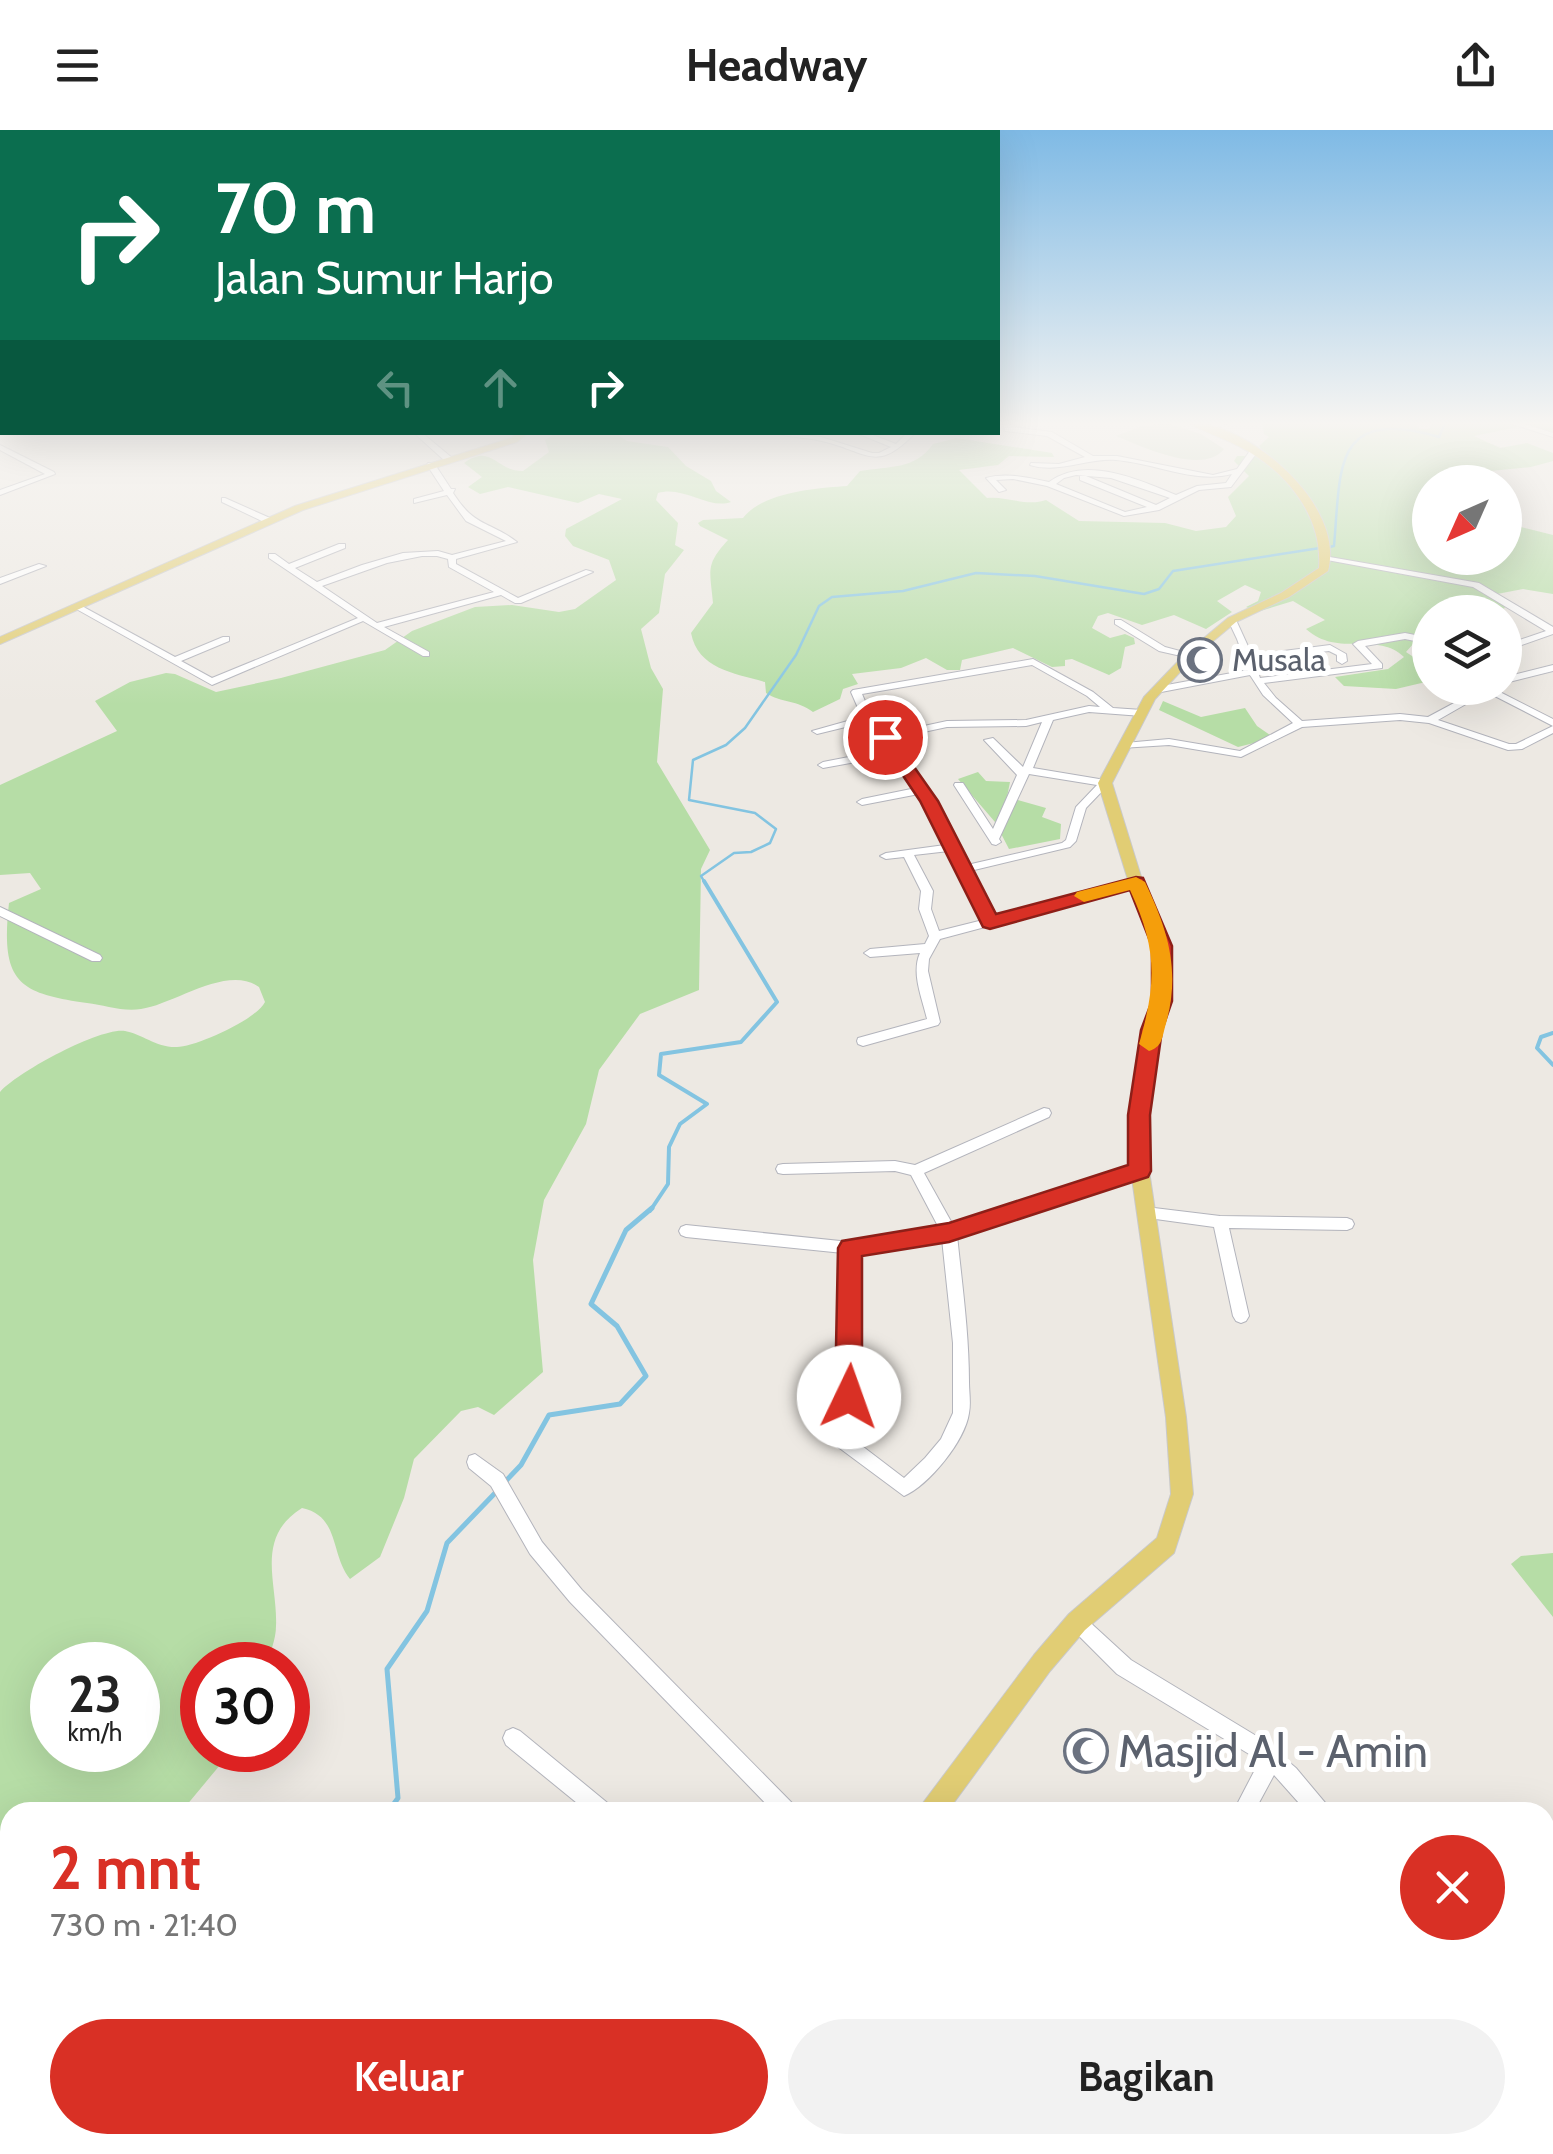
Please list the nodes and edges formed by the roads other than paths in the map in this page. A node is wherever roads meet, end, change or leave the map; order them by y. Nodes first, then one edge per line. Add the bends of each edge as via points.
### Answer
1 (257, 515) edge
2 (281, 515) edge
3 (465, 515) edge
4 (1311, 515) edge
5 (267, 520) junction
6 (342, 546) dead end
7 (1326, 550) junction
8 (272, 556) dead end
9 (452, 558) junction
10 (42, 566) dead end
11 (288, 567) junction
12 (589, 572) dead end
13 (0, 581) edge
14 (315, 586) junction
15 (499, 594) junction
16 (75, 606) junction
17 (364, 618) junction
18 (1232, 620) junction
19 (1118, 622) dead end
20 (376, 626) junction
21 (1553, 631) edge
22 (1412, 638) edge
23 (226, 639) dead end
24 (0, 640) edge
25 (1522, 643) edge
26 (426, 654) dead end
27 (1190, 655) junction
28 (1252, 658) junction
29 (1342, 660) dead end
30 (174, 661) junction
31 (1553, 668) edge
32 (1522, 674) edge
33 (1256, 676) junction
34 (1156, 690) junction
35 (1457, 705) edge
36 (1517, 705) edge
37 (1108, 710) junction
38 (1142, 713) junction
39 (1049, 718) junction
40 (868, 719) junction
41 (1430, 720) junction
42 (1300, 724) junction
43 (1553, 726) edge
44 (817, 731) dead end
45 (885, 737) junction
46 (990, 740) dead end
47 (1125, 746) junction
48 (898, 751) junction
49 (823, 765) dead end
50 (1024, 772) junction
51 (1105, 783) junction
52 (959, 786) dead end
53 (922, 790) junction
54 (862, 802) dead end
55 (994, 840) junction
56 (952, 847) junction
57 (906, 853) junction
58 (886, 856) dead end
59 (1008, 859) junction
60 (964, 869) junction
61 (1136, 882) junction
62 (0, 911) edge
63 (990, 922) junction
64 (932, 942) junction
65 (870, 952) dead end
66 (96, 958) dead end
67 (864, 1041) dead end
68 (1044, 1113) dead end
69 (783, 1168) dead end
70 (1140, 1171) junction
71 (916, 1172) junction
72 (1146, 1213) junction
73 (1220, 1222) junction
74 (1347, 1224) dead end
75 (686, 1232) dead end
76 (949, 1232) junction
77 (850, 1248) junction
78 (1241, 1316) dead end
79 (475, 1462) dead end
80 (1077, 1622) junction
81 (513, 1738) dead end
82 (1271, 1760) junction
83 (591, 1802) edge
84 (777, 1802) edge
85 (939, 1802) edge
86 (1248, 1802) edge
87 (1311, 1802) edge

1 - 5 street
2 - 5 main road
3 - 9 street via 513,542
4 - 7 main road
5 - 16 main road
6 - 11 street
7 - 18 main road via 1324,569 1306,583
7 - 21 street via 1476,585
8 - 11 street
9 - 14 street via 431,551
9 - 15 street via 452,565
10 - 13 street
11 - 14 street
12 - 15 street via 518,601
14 - 17 street
15 - 20 street
16 - 24 main road
16 - 30 street
17 - 20 street
17 - 30 street via 216,682
18 - 27 main road
18 - 28 street
19 - 27 street via 1162,650
20 - 26 street
21 - 25 street
22 - 33 street via 1358,644 1379,666
23 - 30 street
27 - 34 main road
28 - 29 street via 1333,648
28 - 33 street
31 - 32 street
33 - 34 street
33 - 42 street
34 - 38 main road
35 - 41 street
36 - 43 street
37 - 38 street
37 - 39 street
37 - 40 street via 1033,662 859,690 855,694
38 - 47 main road
39 - 45 street via 947,724
39 - 50 street
40 - 44 street
40 - 45 street
41 - 42 street via 1363,717
41 - 43 street via 1508,747
42 - 47 street via 1242,754 1169,742
45 - 48 street
46 - 50 street
47 - 51 main road
48 - 49 street
48 - 53 street
50 - 51 street
50 - 55 street
51 - 59 street via 1085,800 1072,841
51 - 61 main road
52 - 55 street
53 - 54 street
53 - 56 street
55 - 59 street
56 - 57 street
56 - 60 street
57 - 58 street
57 - 64 street via 927,890
59 - 60 street
60 - 63 street
61 - 63 street
61 - 70 main road via 1162,946 1163,975 1139,1115
62 - 66 street
63 - 64 street
64 - 65 street
64 - 67 street via 922,971 934,1022
68 - 71 street
69 - 71 street via 896,1166
70 - 72 main road
70 - 76 street
71 - 76 street
72 - 73 street
72 - 80 main road via 1182,1494 1166,1545
73 - 74 street
73 - 78 street
75 - 77 street
76 - 77 street
76 - 77 street via 961,1412 937,1456 902,1488 840,1439 850,1380
79 - 84 street via 502,1487 536,1548 566,1584
80 - 82 street via 1124,1667
80 - 85 main road
81 - 83 street
82 - 86 street
82 - 87 street

